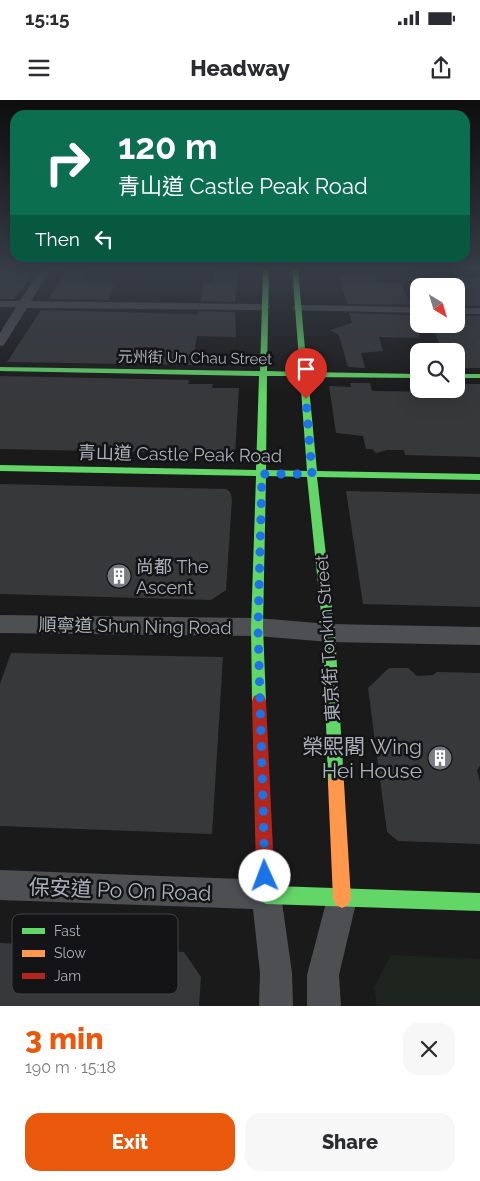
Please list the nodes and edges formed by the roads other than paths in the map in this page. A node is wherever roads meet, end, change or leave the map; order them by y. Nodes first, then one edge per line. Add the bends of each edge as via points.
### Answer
1 (20, 311) edge
2 (265, 311) edge
3 (298, 311) edge
4 (0, 342) edge
5 (0, 368) edge
6 (262, 375) junction
7 (304, 375) junction
8 (410, 376) edge
9 (465, 376) edge
10 (480, 376) edge
11 (0, 468) edge
12 (262, 474) junction
13 (312, 474) junction
14 (480, 477) edge
15 (0, 624) edge
16 (258, 628) junction
17 (329, 633) junction
18 (480, 636) edge
19 (0, 885) edge
20 (266, 895) junction
21 (342, 899) junction
22 (480, 902) edge
23 (276, 1006) edge
24 (324, 1006) edge

1 - 4 street
2 - 6 main road
3 - 7 main road, 東京街 Tonkin Street
5 - 6 main road, 元州街 Un Chau Street
6 - 7 main road, 元州街 Un Chau Street
6 - 12 main road
7 - 8 main road, 元州街 Un Chau Street
7 - 13 main road, 東京街 Tonkin Street
9 - 10 main road
11 - 12 main road, 青山道 Castle Peak Road
12 - 13 main road, 青山道 Castle Peak Road
12 - 16 main road
13 - 14 main road, 青山道 Castle Peak Road
13 - 17 main road, 東京街 Tonkin Street
15 - 16 street, 順寧道 Shun Ning Road
16 - 17 street, 順寧道 Shun Ning Road
16 - 20 main road
17 - 18 street, 順寧道 Shun Ning Road
17 - 21 main road, 東京街 Tonkin Street
19 - 20 street, 保安道 Po On Road
20 - 21 main road, 保安道 Po On Road
20 - 23 street via 276,973
21 - 22 main road, 保安道 Po On Road
21 - 24 street, 東京街 Tonkin Street via 323,975

